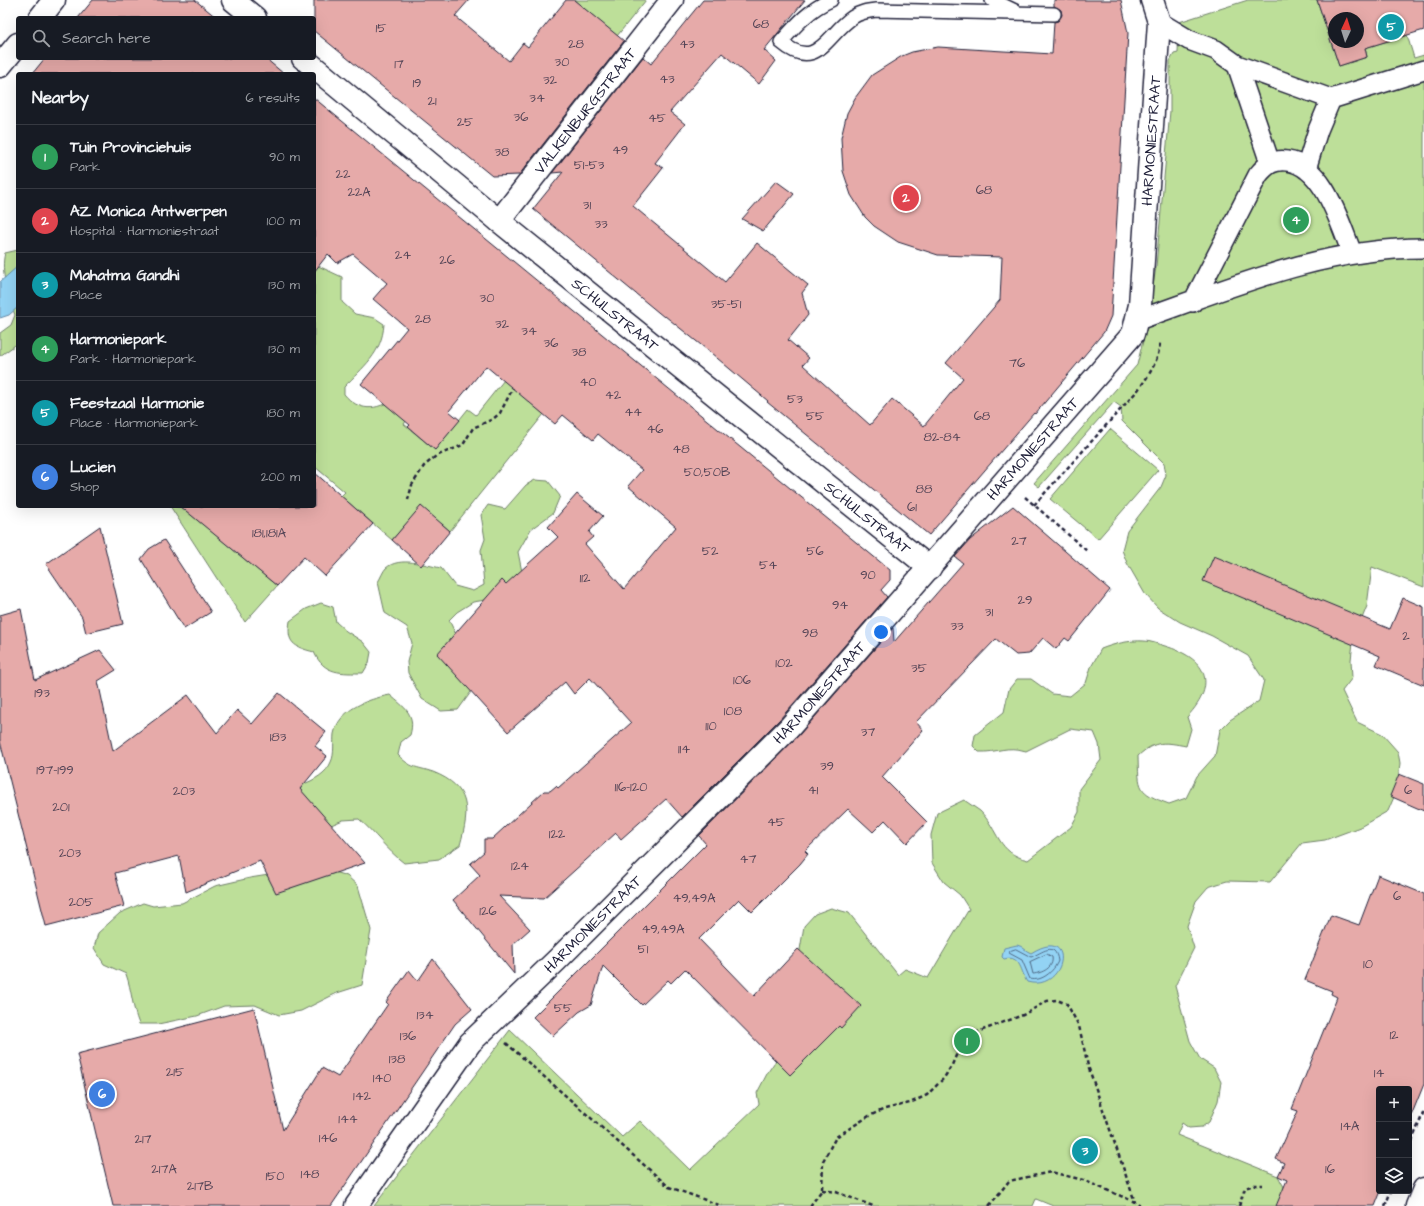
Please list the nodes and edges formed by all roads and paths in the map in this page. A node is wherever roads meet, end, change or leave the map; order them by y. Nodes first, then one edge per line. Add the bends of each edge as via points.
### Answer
1 (54, 0) edge
2 (233, 0) edge
3 (672, 0) edge
4 (832, 0) edge
5 (992, 0) edge
6 (1152, 0) edge
7 (1018, 13) junction
8 (1054, 14) dead end
9 (42, 16) edge
10 (253, 16) edge
11 (1159, 22) junction
12 (16, 46) edge
13 (305, 60) edge
14 (1237, 65) junction
15 (0, 66) edge
16 (1424, 70) edge
17 (1331, 99) junction
18 (1270, 163) junction
19 (1306, 169) junction
20 (499, 221) junction
21 (1424, 248) edge
22 (1352, 253) junction
23 (1193, 302) junction
24 (1160, 313) junction
25 (1138, 320) junction
26 (513, 388) dead end
27 (1006, 481) junction
28 (408, 500) dead end
29 (1034, 505) junction
30 (1087, 551) dead end
31 (930, 568) junction
32 (488, 1026) junction
33 (1424, 1111) edge
34 (1412, 1141) edge
35 (1263, 1185) dead end
36 (1424, 1189) edge
37 (822, 1190) junction
38 (1390, 1194) edge
39 (1135, 1202) junction
40 (356, 1206) edge
41 (722, 1206) edge
42 (810, 1206) edge
43 (873, 1206) edge
44 (989, 1206) edge
45 (1140, 1206) edge
46 (1238, 1206) edge
47 (1385, 1206) edge
48 (1417, 1206) edge

1 - 9 street
2 - 10 street
3 - 20 street, VALKENBURGSTRAAT
4 - 7 lane via 804,16 781,42 790,50 799,53 816,52 853,17 864,11
5 - 7 lane
6 - 11 street, HARMONIESTRAAT
7 - 8 lane
11 - 14 street via 1189,40 1216,50
11 - 25 street, HARMONIESTRAAT
12 - 15 street
13 - 20 street, SCHULSTRAAT
14 - 17 street
14 - 18 street
16 - 17 street
17 - 19 street
18 - 19 street via 1280,160 1292,161
18 - 23 street via 1258,175
19 - 22 street via 1326,192
20 - 31 street, SCHULSTRAAT
21 - 22 street
22 - 23 street via 1292,266
23 - 24 street
24 - 25 street
24 - 29 path via 1159,354 1151,373
25 - 27 street, HARMONIESTRAAT via 1134,334
26 - 28 path via 500,413 473,428 463,445 436,456 424,466 412,485
27 - 29 path
27 - 31 street, HARMONIESTRAAT
29 - 30 path
31 - 32 street, HARMONIESTRAAT via 784,734 558,960
32 - 40 street, HARMONIESTRAAT via 470,1043
32 - 41 path via 669,1187
33 - 34 path
35 - 46 path via 1245,1188
36 - 48 street
37 - 39 path via 823,1161 836,1137 869,1116 927,1095 944,1078 964,1037 1023,1015 1046,1001 1057,1000 1067,1004 1079,1026 1088,1066
37 - 42 path
37 - 43 path via 836,1192
38 - 47 path
39 - 44 path via 1083,1180 1051,1172 1009,1181
39 - 45 path

